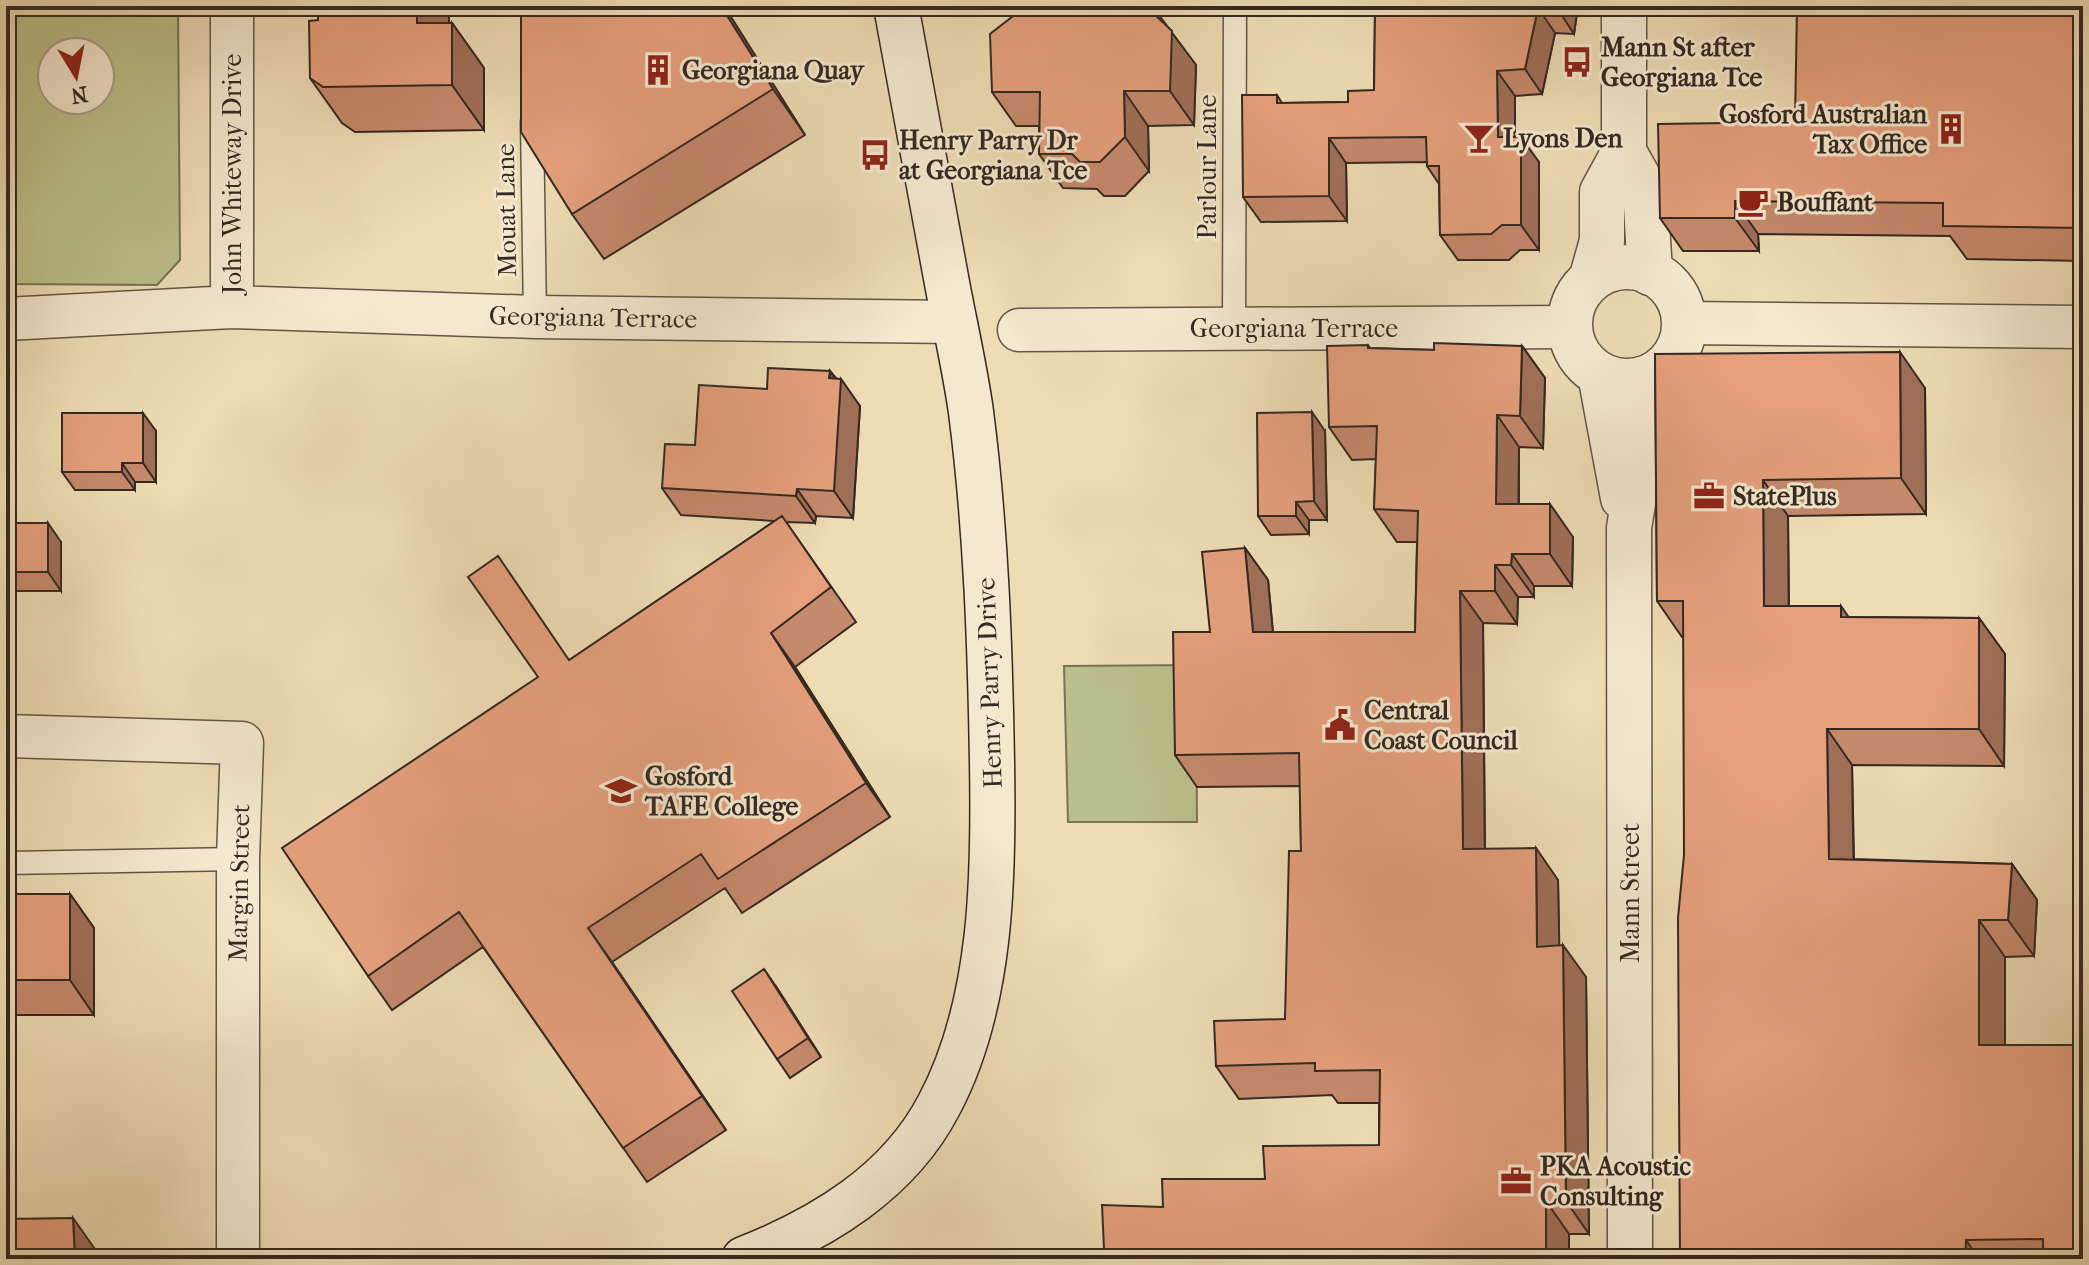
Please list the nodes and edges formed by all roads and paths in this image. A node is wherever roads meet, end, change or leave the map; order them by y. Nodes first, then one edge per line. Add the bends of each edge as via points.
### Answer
1 (232, 6) edge
2 (896, 6) edge
3 (1235, 6) edge
4 (1624, 6) edge
5 (532, 99) edge
6 (1624, 152) junction
7 (1650, 273) junction
8 (1591, 280) junction
9 (232, 307) junction
10 (535, 317) junction
11 (6, 319) edge
12 (954, 322) junction
13 (1685, 323) junction
14 (1570, 327) junction
15 (2083, 327) edge
16 (1234, 328) junction
17 (1019, 330) dead end
18 (1600, 374) junction
19 (1654, 374) junction
20 (1629, 528) junction
21 (6, 736) edge
22 (238, 859) junction
23 (6, 863) edge
24 (238, 1259) edge
25 (744, 1259) edge
26 (1630, 1259) edge

1 - 9 street, John Whiteway Drive
2 - 12 street, Henry Parry Drive
3 - 16 lane, Parlour Lane
4 - 6 street
5 - 10 lane, Mouat Lane
6 - 7 street via 1645,189
6 - 8 street via 1602,192 1602,241
7 - 8 street via 1624,267
7 - 13 street via 1673,289
8 - 14 street via 1579,292
9 - 10 street, Georgiana Terrace
9 - 11 street, John Whiteway Drive
10 - 12 street, Georgiana Terrace
12 - 25 street, Henry Parry Drive via 971,410 989,624 993,862 979,990 940,1104 911,1149 828,1220
13 - 15 street
13 - 19 street via 1674,357
14 - 16 street, Georgiana Terrace
14 - 18 street via 1578,354
16 - 17 street, Georgiana Terrace
18 - 19 street via 1629,381
18 - 20 street, Mann Street
19 - 20 street, Mann Street
20 - 26 street, Mann Street
21 - 22 street, Margin Street via 242,743
22 - 23 lane
22 - 24 street, Margin Street

